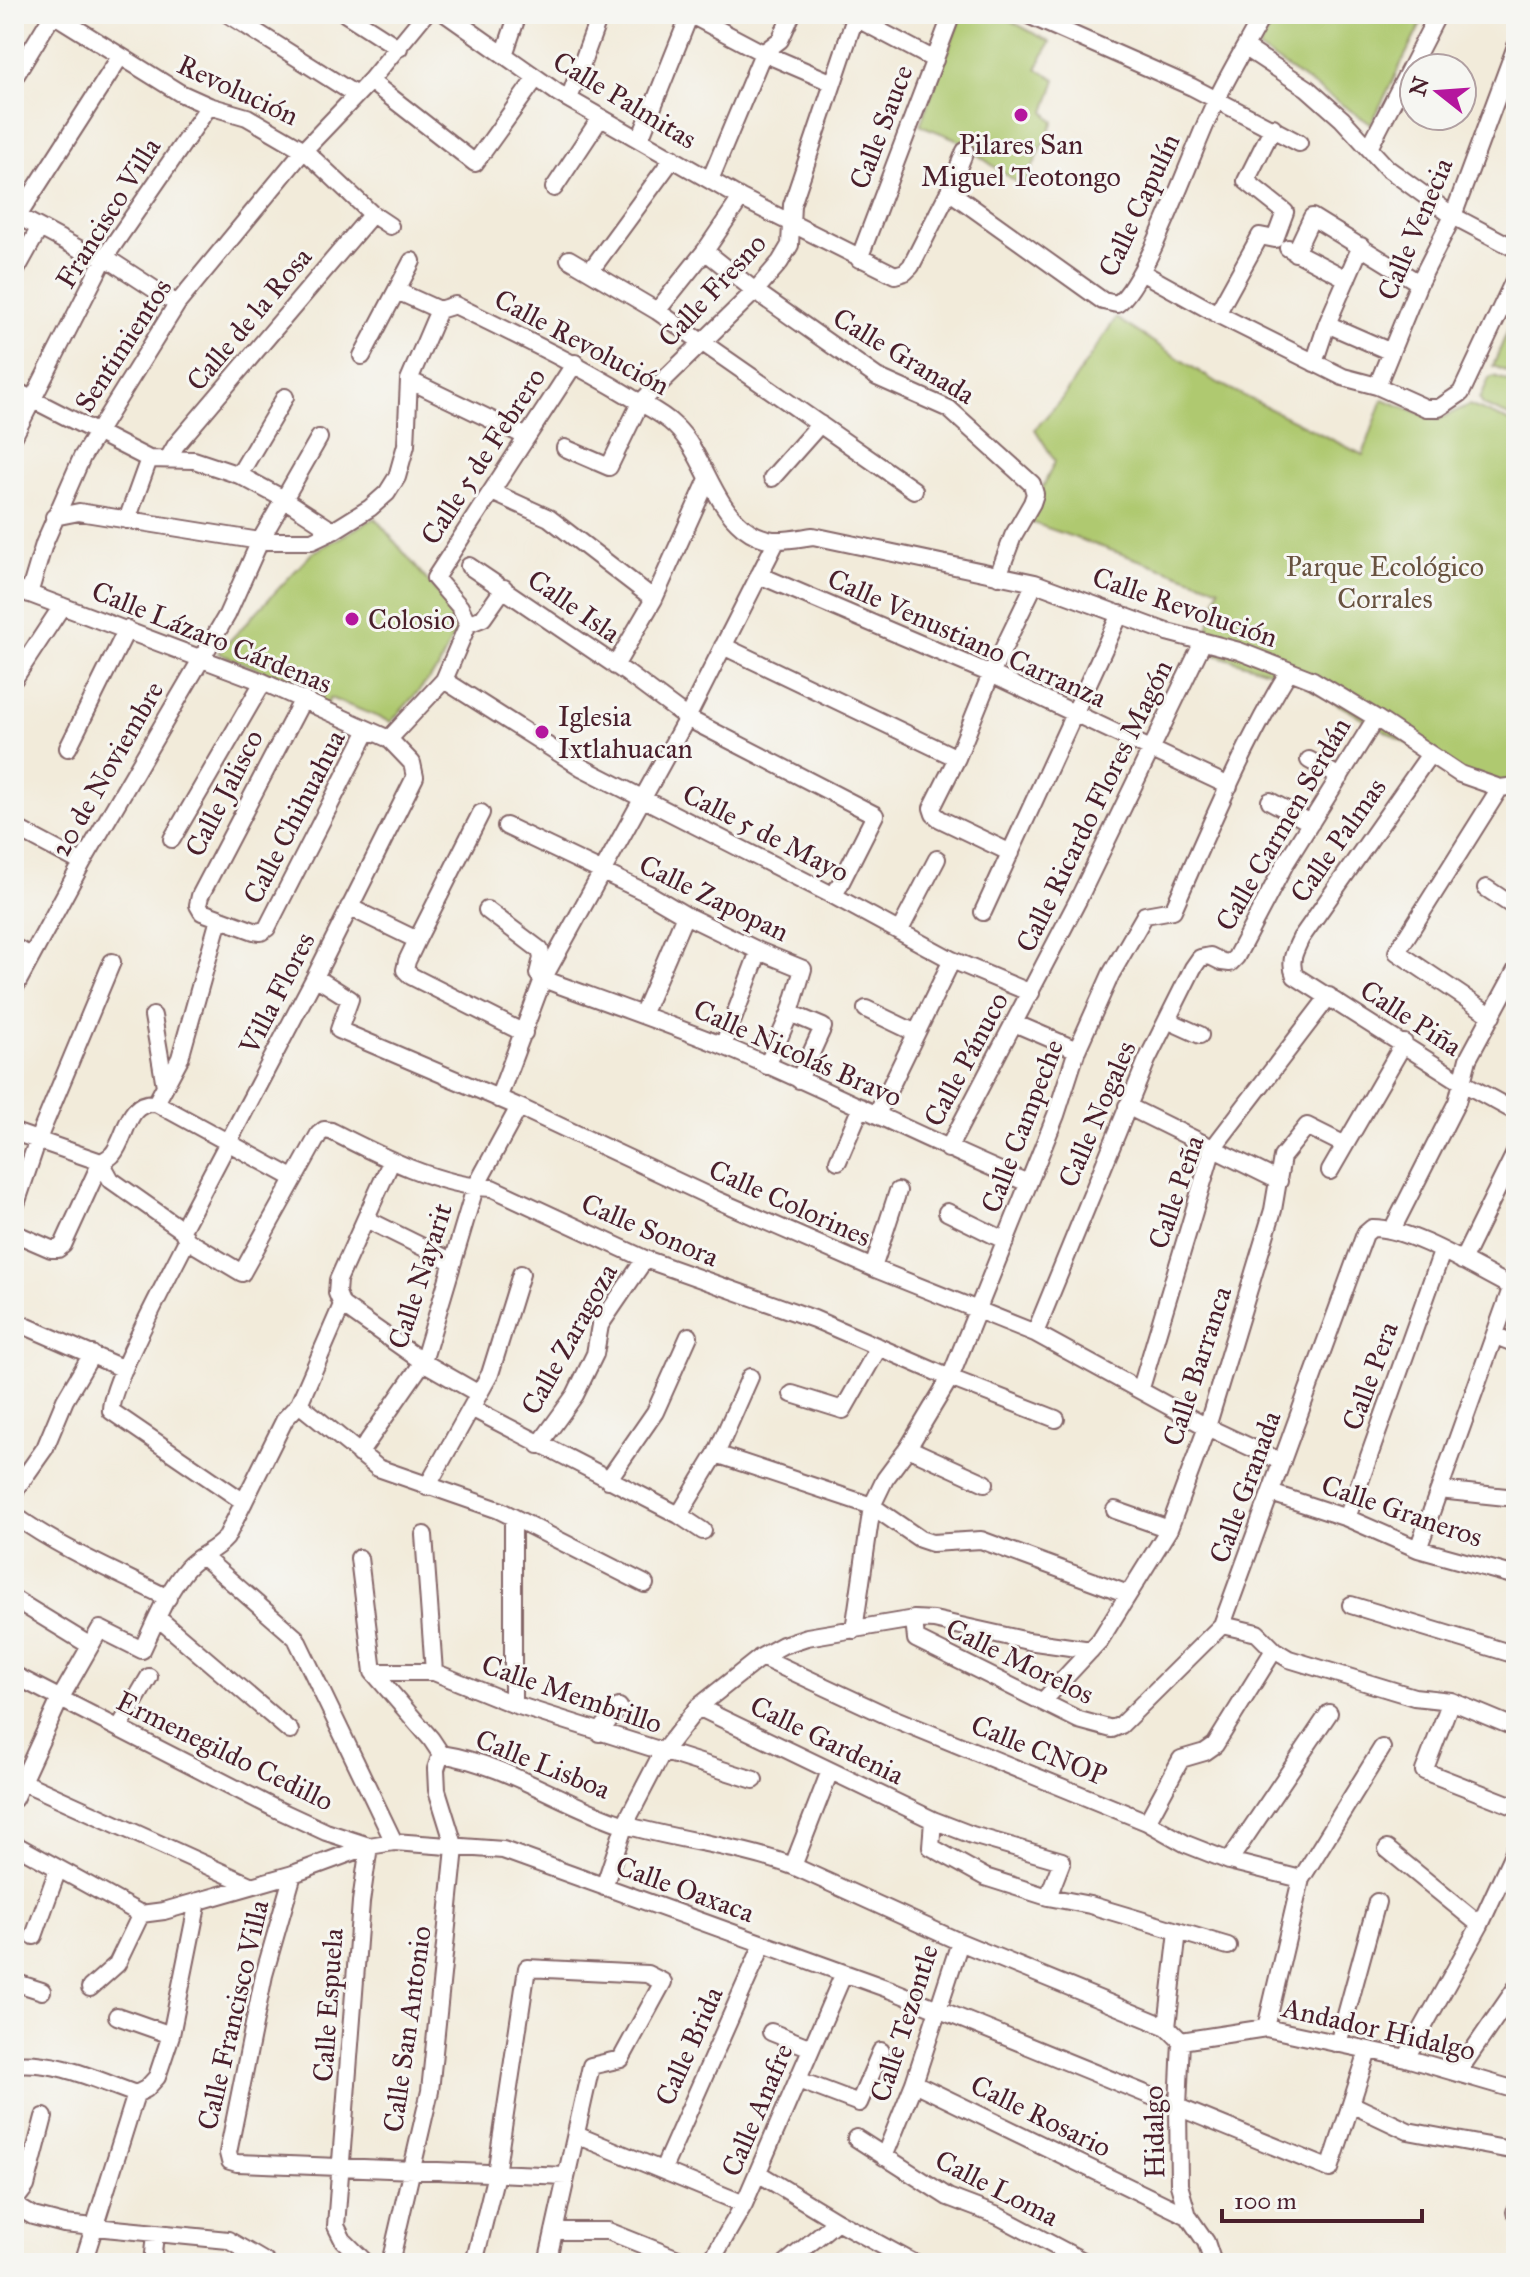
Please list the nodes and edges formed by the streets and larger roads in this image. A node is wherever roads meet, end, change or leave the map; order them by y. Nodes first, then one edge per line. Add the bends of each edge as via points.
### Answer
1 (53, 14) edge
2 (228, 14) edge
3 (346, 14) edge
4 (425, 14) edge
5 (446, 14) edge
6 (518, 14) edge
7 (600, 14) edge
8 (690, 14) edge
9 (792, 14) edge
10 (952, 14) edge
11 (1026, 14) edge
12 (1263, 14) edge
13 (1438, 14) edge
14 (851, 16) edge
15 (1516, 46) edge
16 (399, 48) junction
17 (1246, 48) junction
18 (763, 53) junction
19 (504, 55) junction
20 (120, 57) junction
21 (935, 60) junction
22 (1511, 72) edge
23 (14, 78) edge
24 (536, 78) junction
25 (370, 81) junction
26 (833, 83) junction
27 (356, 95) junction
28 (569, 99) junction
29 (1216, 99) junction
30 (209, 106) junction
31 (601, 117) junction
32 (1273, 127) junction
33 (640, 139) junction
34 (1299, 143) dead end
35 (1369, 148) junction
36 (304, 150) junction
37 (965, 151) dead end
38 (673, 158) junction
39 (710, 180) junction
40 (554, 188) dead end
41 (949, 191) junction
42 (741, 198) junction
43 (1285, 212) junction
44 (372, 214) junction
45 (16, 215) edge
46 (1453, 216) junction
47 (1312, 217) junction
48 (792, 223) junction
49 (390, 226) dead end
50 (39, 229) junction
51 (1275, 239) junction
52 (1361, 246) junction
53 (1516, 249) edge
54 (705, 251) junction
55 (1295, 253) junction
56 (105, 257) junction
57 (569, 259) dead end
58 (859, 259) junction
59 (412, 261) dead end
60 (591, 270) junction
61 (1141, 272) junction
62 (14, 274) edge
63 (1516, 276) edge
64 (1347, 279) junction
65 (1419, 283) junction
66 (397, 291) junction
67 (755, 291) junction
68 (177, 304) junction
69 (439, 310) junction
70 (657, 311) junction
71 (1217, 314) junction
72 (1327, 324) junction
73 (702, 343) junction
74 (1391, 352) junction
75 (362, 356) dead end
76 (575, 363) junction
77 (1314, 363) junction
78 (409, 380) junction
79 (1377, 386) junction
80 (14, 390) edge
81 (285, 397) dead end
82 (31, 399) junction
83 (640, 403) junction
84 (820, 424) junction
85 (97, 431) junction
86 (14, 436) edge
87 (527, 437) junction
88 (319, 438) dead end
89 (565, 448) dead end
90 (149, 459) junction
91 (168, 459) junction
92 (239, 475) junction
93 (772, 478) dead end
94 (708, 479) junction
95 (914, 490) dead end
96 (492, 492) junction
97 (284, 499) junction
98 (54, 517) junction
99 (127, 520) junction
100 (333, 531) junction
101 (260, 541) junction
102 (776, 542) junction
103 (469, 566) dead end
104 (759, 575) junction
105 (998, 576) junction
106 (1035, 583) junction
107 (504, 588) junction
108 (21, 591) edge
109 (654, 599) junction
110 (62, 606) junction
111 (1120, 614) junction
112 (468, 624) junction
113 (127, 629) junction
114 (1203, 642) junction
115 (723, 646) junction
116 (200, 659) junction
117 (615, 666) junction
118 (1289, 671) junction
119 (991, 674) junction
120 (14, 679) edge
121 (444, 680) junction
122 (263, 682) junction
123 (303, 699) junction
124 (1075, 713) junction
125 (687, 718) junction
126 (1376, 718) junction
127 (368, 730) junction
128 (389, 739) junction
129 (68, 748) dead end
130 (1153, 749) junction
131 (1430, 754) junction
132 (957, 758) junction
133 (1309, 760) dead end
134 (1340, 777) junction
135 (1229, 786) junction
136 (1508, 787) edge
137 (642, 799) junction
138 (1270, 801) dead end
139 (481, 813) dead end
140 (1311, 823) junction
141 (506, 826) dead end
142 (14, 827) edge
143 (172, 839) dead end
144 (1011, 853) junction
145 (937, 859) dead end
146 (82, 863) junction
147 (602, 873) junction
148 (1486, 888) dead end
149 (834, 896) junction
150 (349, 907) junction
151 (1516, 908) edge
152 (487, 910) dead end
153 (983, 912) dead end
154 (685, 915) junction
155 (219, 919) junction
156 (900, 930) junction
157 (417, 940) junction
158 (14, 947) edge
159 (759, 951) junction
160 (31, 956) junction
161 (1236, 957) joint
162 (1292, 957) joint
163 (952, 960) junction
164 (112, 962) dead end
165 (1516, 970) edge
166 (315, 977) junction
167 (543, 979) junction
168 (14, 989) edge
169 (1031, 993) junction
170 (1329, 996) junction
171 (866, 1009) dead end
172 (790, 1013) junction
173 (642, 1015) junction
174 (153, 1016) dead end
175 (1492, 1016) junction
176 (1167, 1020) junction
177 (1014, 1023) junction
178 (524, 1033) junction
179 (916, 1033) junction
180 (1200, 1035) dead end
181 (1404, 1043) junction
182 (723, 1046) junction
183 (1077, 1050) junction
184 (767, 1066) junction
185 (799, 1080) junction
186 (1463, 1083) junction
187 (165, 1086) junction
188 (498, 1099) junction
189 (156, 1103) junction
190 (1127, 1106) junction
191 (519, 1107) junction
192 (869, 1111) junction
193 (1516, 1112) edge
194 (14, 1132) edge
195 (38, 1139) junction
196 (229, 1141) junction
197 (1345, 1145) junction
198 (1213, 1148) junction
199 (948, 1149) junction
200 (1516, 1151) edge
201 (838, 1161) dead end
202 (101, 1162) junction
203 (391, 1162) junction
204 (1330, 1171) dead end
205 (293, 1178) junction
206 (1279, 1181) junction
207 (1028, 1183) junction
208 (475, 1188) junction
209 (898, 1191) dead end
210 (14, 1210) edge
211 (947, 1212) dead end
212 (366, 1219) junction
213 (1392, 1230) junction
214 (14, 1233) edge
215 (185, 1235) junction
216 (1006, 1241) junction
217 (1442, 1252) junction
218 (645, 1259) junction
219 (1462, 1261) junction
220 (453, 1262) junction
221 (873, 1268) junction
222 (521, 1274) dead end
223 (1514, 1281) edge
224 (342, 1305) junction
225 (978, 1310) junction
226 (14, 1321) edge
227 (1035, 1333) junction
228 (689, 1336) dead end
229 (1496, 1336) junction
230 (1516, 1344) edge
231 (879, 1347) junction
232 (92, 1354) junction
233 (423, 1362) junction
234 (124, 1369) junction
235 (750, 1377) dead end
236 (950, 1378) junction
237 (1141, 1388) junction
238 (792, 1394) dead end
239 (476, 1402) junction
240 (299, 1404) junction
241 (1056, 1419) dead end
242 (1207, 1427) junction
243 (539, 1445) junction
244 (908, 1448) junction
245 (359, 1454) junction
246 (716, 1454) junction
247 (1282, 1462) junction
248 (608, 1480) junction
249 (985, 1483) dead end
250 (427, 1487) junction
251 (1439, 1490) junction
252 (14, 1492) edge
253 (1271, 1493) junction
254 (1516, 1498) edge
255 (244, 1502) junction
256 (872, 1506) junction
257 (1115, 1510) dead end
258 (14, 1515) edge
259 (679, 1515) junction
260 (513, 1517) junction
261 (1347, 1518) junction
262 (1169, 1529) junction
263 (703, 1531) dead end
264 (424, 1535) dead end
265 (1418, 1549) junction
266 (202, 1556) junction
267 (359, 1558) dead end
268 (1516, 1576) edge
269 (645, 1584) dead end
270 (1128, 1594) junction
271 (168, 1598) junction
272 (14, 1599) edge
273 (1351, 1605) dead end
274 (158, 1618) junction
275 (914, 1619) junction
276 (1222, 1625) junction
277 (854, 1630) junction
278 (89, 1645) junction
279 (1091, 1650) junction
280 (1274, 1650) junction
281 (1516, 1655) edge
282 (761, 1657) junction
283 (373, 1672) junction
284 (434, 1672) junction
285 (14, 1675) edge
286 (149, 1677) dead end
287 (60, 1699) junction
288 (1044, 1700) junction
289 (1451, 1701) junction
290 (513, 1704) junction
291 (619, 1707) dead end
292 (698, 1707) junction
293 (1329, 1713) dead end
294 (1121, 1725) joint
295 (119, 1728) junction
296 (1516, 1728) edge
297 (290, 1731) dead end
298 (599, 1733) junction
299 (1382, 1748) dead end
300 (662, 1753) junction
301 (441, 1754) junction
302 (21, 1760) edge
303 (830, 1771) junction
304 (754, 1780) dead end
305 (23, 1782) junction
306 (14, 1799) edge
307 (1516, 1807) edge
308 (933, 1820) junction
309 (1147, 1822) junction
310 (625, 1824) junction
311 (394, 1842) junction
312 (14, 1844) edge
313 (369, 1846) junction
314 (1516, 1847) edge
315 (455, 1848) junction
316 (1387, 1849) dead end
317 (1229, 1861) junction
318 (793, 1866) junction
319 (58, 1869) junction
320 (293, 1874) junction
321 (1301, 1879) junction
322 (250, 1885) junction
323 (604, 1887) junction
324 (1048, 1897) junction
325 (198, 1901) junction
326 (1377, 1902) dead end
327 (141, 1914) junction
328 (1480, 1925) junction
329 (1178, 1931) junction
330 (34, 1936) dead end
331 (960, 1942) junction
332 (763, 1944) junction
333 (1228, 1946) dead end
334 (844, 1973) junction
335 (14, 1982) edge
336 (90, 1988) dead end
337 (1516, 1988) edge
338 (42, 1991) dead end
339 (938, 2010) junction
340 (117, 2016) dead end
341 (1167, 2027) junction
342 (1266, 2028) junction
343 (771, 2032) dead end
344 (171, 2035) junction
345 (1181, 2041) junction
346 (1338, 2044) junction
347 (811, 2048) junction
348 (881, 2051) dead end
349 (1368, 2051) junction
350 (1406, 2058) junction
351 (14, 2064) edge
352 (1458, 2072) junction
353 (798, 2080) junction
354 (914, 2083) junction
355 (1516, 2090) edge
356 (136, 2094) junction
357 (1351, 2104) junction
358 (1178, 2106) junction
359 (44, 2117) dead end
360 (576, 2135) junction
361 (856, 2138) dead end
362 (1516, 2151) edge
363 (884, 2157) junction
364 (342, 2168) junction
365 (663, 2169) junction
366 (412, 2172) junction
367 (758, 2173) junction
368 (496, 2174) junction
369 (566, 2176) junction
370 (14, 2204) edge
371 (744, 2204) junction
372 (1188, 2216) junction
373 (837, 2221) junction
374 (96, 2227) junction
375 (554, 2231) junction
376 (155, 2234) junction
377 (83, 2263) edge
378 (152, 2263) edge
379 (267, 2263) edge
380 (366, 2263) edge
381 (390, 2263) edge
382 (474, 2263) edge
383 (547, 2263) edge
384 (688, 2263) edge
385 (710, 2263) edge
386 (786, 2263) edge
387 (914, 2263) edge
388 (1087, 2263) edge
389 (1213, 2263) edge

1 - 20 street, Revolución
1 - 23 street
2 - 27 street
3 - 16 street
4 - 16 street, Sentimientos
5 - 19 street, Calle Palmitas
6 - 19 street
7 - 28 street
8 - 18 street
8 - 33 street
9 - 18 street via 780,40
10 - 21 street, Calle Sauce
11 - 29 street
12 - 17 street, Calle Capulín
13 - 35 street
14 - 21 street
14 - 26 street, Calle Fresno
15 - 22 street, Calle Venecia
16 - 25 street, Sentimientos
17 - 29 street, Calle Capulín
17 - 35 street via 1307,88
18 - 26 street
18 - 39 street
19 - 24 street, Calle Palmitas
20 - 30 street, Revolución
20 - 45 street
21 - 58 street, Calle Sauce
22 - 46 street, Calle Venecia
24 - 25 street via 475,163
24 - 28 street, Calle Palmitas
25 - 27 street, Sentimientos
26 - 48 street, Calle Fresno via 792,205
27 - 36 street, Sentimientos
28 - 31 street, Calle Palmitas
29 - 32 street
29 - 61 street, Calle Capulín
30 - 36 street, Revolución via 247,117
30 - 56 street, Francisco Villa
31 - 33 street, Calle Palmitas
31 - 40 street
32 - 34 street
32 - 43 street via 1246,181
33 - 38 street, Calle Palmitas
35 - 46 street via 1387,168
36 - 44 street, Revolución
36 - 68 street, Sentimientos
37 - 41 street
38 - 39 street, Calle Palmitas
38 - 60 street
39 - 42 street, Calle Palmitas
41 - 58 street, Calle Palmitas via 905,272 895,275
41 - 61 street, Calle Capulín via 1110,304 1123,300
42 - 48 street, Calle Palmitas
42 - 54 street
43 - 47 street
43 - 51 street
44 - 49 street, Revolución
44 - 91 street, Calle de la Rosa
45 - 50 street
46 - 53 street
46 - 65 street, Calle Venecia
47 - 52 street
47 - 55 street
48 - 58 street, Calle Palmitas
48 - 67 street, Calle Fresno via 790,245
50 - 56 street
50 - 62 street
51 - 55 street
51 - 71 street via 1260,236
52 - 64 street
52 - 65 street
54 - 67 street, Calle Granada
54 - 70 street
55 - 64 street
56 - 68 street
56 - 82 street, Francisco Villa
57 - 60 street
59 - 66 street
60 - 70 street
61 - 71 street
63 - 79 street via 1461,393 1439,408 1426,408
64 - 72 street
65 - 74 street, Calle Venecia
66 - 69 street
66 - 75 street
67 - 73 street, Calle Fresno
67 - 105 street, Calle Granada via 877,377 949,409 1032,484 1032,503
68 - 85 street, Sentimientos
69 - 76 street, Calle Revolución via 455,305
69 - 78 street
70 - 73 street
71 - 77 street
72 - 74 street
72 - 77 street
73 - 83 street, Calle Fresno
73 - 84 street
74 - 79 street, Calle Venecia
76 - 83 street, Calle Revolución
76 - 87 street, Calle 5 de Febrero
77 - 79 street
78 - 87 street
78 - 100 street via 406,445 397,477 370,508
80 - 82 street
81 - 92 street
82 - 85 street
82 - 86 street, Francisco Villa
83 - 89 street via 609,467
83 - 94 street, Calle Revolución via 663,414 684,435
84 - 93 street
84 - 95 street
85 - 90 street
85 - 98 street, Sentimientos
87 - 96 street, Calle 5 de Febrero
88 - 97 street, 20 de Noviembre
90 - 91 street
90 - 99 street
91 - 92 street via 194,460
92 - 97 street
94 - 102 street, Calle Revolución via 742,526
94 - 109 street
96 - 109 street via 549,518
96 - 112 street, Calle 5 de Febrero via 435,578
97 - 100 street
97 - 101 street, 20 de Noviembre
98 - 99 street via 79,512
98 - 108 street, Sentimientos
99 - 101 street
100 - 101 street via 312,541
101 - 116 street, 20 de Noviembre via 227,615
102 - 104 street
102 - 105 street, Calle Revolución via 813,536
103 - 107 street, Calle Isla
104 - 115 street
104 - 119 street, Calle Venustiano Carranza
105 - 106 street, Calle Revolución
106 - 111 street, Calle Revolución
106 - 119 street
107 - 112 street via 483,618
107 - 117 street, Calle Isla
108 - 110 street, Calle Lázaro Cárdenas
109 - 117 street
110 - 113 street, Calle Lázaro Cárdenas
110 - 120 street
111 - 114 street, Calle Revolución
111 - 124 street
112 - 121 street
113 - 116 street, Calle Lázaro Cárdenas
113 - 129 street
114 - 118 street, Calle Revolución
114 - 130 street, Calle Ricardo Flores Magón
115 - 125 street
115 - 132 street
116 - 122 street, Calle Lázaro Cárdenas
116 - 146 street, 20 de Noviembre
117 - 125 street, Calle Isla
118 - 126 street, Calle Revolución
118 - 135 street, Calle Campeche
119 - 124 street, Calle Venustiano Carranza
119 - 132 street
121 - 128 street
121 - 137 street, Calle 5 de Mayo
122 - 123 street, Calle Lázaro Cárdenas
122 - 143 street
123 - 127 street, Calle Lázaro Cárdenas
123 - 155 street, Calle Jalisco via 200,896 202,912
124 - 130 street, Calle Venustiano Carranza
124 - 144 street
125 - 137 street
125 - 149 street, Calle Isla via 875,815
126 - 131 street, Calle Revolución
126 - 134 street, Calle Carmen Serdán
127 - 128 street, Calle Lázaro Cárdenas
127 - 155 street, Calle Chihuahua via 267,928 254,931
128 - 150 street, Villa Flores via 412,763 415,777
130 - 135 street, Calle Venustiano Carranza
130 - 169 street, Calle Ricardo Flores Magón
131 - 136 street, Calle Revolución via 1460,774
131 - 162 street, Calle Palmas
132 - 144 street via 932,808 934,814
133 - 134 street
134 - 140 street, Calle Carmen Serdán
135 - 183 street, Calle Campeche via 1173,910 1145,915
136 - 175 street via 1397,952
137 - 147 street
137 - 149 street, Calle 5 de Mayo
138 - 140 street
139 - 157 street
140 - 161 street, Calle Carmen Serdán
141 - 147 street
142 - 146 street
144 - 153 street
145 - 156 street
146 - 160 street, 20 de Noviembre
147 - 154 street, Calle Zapopan
147 - 167 street
148 - 151 street
149 - 156 street, Calle 5 de Mayo
150 - 157 street
150 - 166 street, Villa Flores
152 - 167 street via 540,950 538,974
154 - 159 street, Calle Zapopan
154 - 173 street
155 - 187 street via 180,1058
156 - 163 street, Calle 5 de Mayo
157 - 178 street via 405,970 411,976
158 - 160 street
159 - 172 street, Calle Zapopan via 803,969
159 - 182 street
160 - 168 street, 20 de Noviembre
161 - 176 street, Calle Nogales via 1230,963 1200,958
162 - 170 street, Calle Piña via 1295,976
163 - 169 street, Calle 5 de Mayo
163 - 179 street
164 - 195 street
165 - 175 street
166 - 188 street, Calle Colorines via 350,999 339,1030
166 - 196 street, Villa Flores
167 - 173 street, Calle Nicolás Bravo
167 - 178 street
169 - 177 street, Calle Pánuco
170 - 181 street, Calle Piña
170 - 198 street, Calle Peña
171 - 179 street
172 - 184 street
172 - 185 street via 823,1027
173 - 182 street, Calle Nicolás Bravo
174 - 187 street
175 - 186 street via 1468,1059
176 - 180 street
176 - 190 street, Calle Nogales
177 - 183 street
177 - 199 street, Calle Pánuco
178 - 188 street
179 - 192 street
181 - 186 street, Calle Piña
181 - 197 street
182 - 184 street, Calle Nicolás Bravo
183 - 207 street, Calle Campeche
184 - 185 street, Calle Nicolás Bravo
185 - 192 street, Calle Nicolás Bravo
186 - 193 street, Calle Piña
186 - 213 street
187 - 189 street
188 - 191 street, Calle Colorines
189 - 196 street
189 - 202 street via 139,1105 113,1154
190 - 198 street
190 - 227 street, Calle Nogales
191 - 208 street, Calle Nayarit
191 - 221 street, Calle Colorines
192 - 199 street, Calle Nicolás Bravo
192 - 201 street
194 - 195 street
195 - 202 street
195 - 210 street
196 - 205 street
196 - 215 street, Villa Flores
197 - 204 street
197 - 206 street, Calle Barranca via 1307,1126 1282,1157
198 - 206 street
198 - 237 street, Calle Peña
199 - 207 street, Calle Nicolás Bravo
200 - 219 street
202 - 214 street via 63,1245 51,1249
202 - 215 street via 111,1180
203 - 205 street, Calle Sonora via 324,1130
203 - 208 street, Calle Sonora
203 - 212 street
205 - 215 street via 242,1273
206 - 242 street, Calle Barranca
207 - 216 street, Calle Campeche
208 - 218 street, Calle Sonora via 492,1188
208 - 220 street, Calle Nayarit
209 - 221 street
211 - 216 street
212 - 220 street
212 - 224 street via 338,1280
213 - 217 street
213 - 247 street, Calle Granada via 1372,1228 1365,1234
215 - 234 street
216 - 225 street, Calle Campeche
217 - 219 street
217 - 261 street, Calle Pera
218 - 231 street, Calle Sonora
218 - 243 street, Calle Zaragoza via 600,1325 595,1354 575,1395
219 - 223 street
220 - 233 street, Calle Nayarit
221 - 225 street, Calle Colorines
222 - 239 street
223 - 229 street
224 - 233 street
224 - 240 street
225 - 227 street, Calle Colorines
225 - 236 street, Calle Campeche
226 - 232 street
227 - 237 street, Calle Colorines
228 - 248 street via 655,1412
229 - 230 street
229 - 251 street
231 - 236 street, Calle Sonora
231 - 238 street via 843,1410
232 - 234 street
232 - 252 street via 45,1448
233 - 239 street
233 - 245 street, Calle Nayarit
234 - 255 street via 111,1411
235 - 246 street
236 - 241 street, Calle Sonora
236 - 244 street, Calle Campeche
237 - 242 street, Calle Colorines
239 - 243 street
239 - 250 street
240 - 245 street
240 - 255 street via 285,1419
242 - 247 street, Calle Colorines
242 - 262 street, Calle Barranca
243 - 248 street
244 - 249 street
244 - 256 street, Calle Campeche
245 - 250 street via 378,1468
246 - 256 street
246 - 259 street
247 - 253 street, Calle Granada
248 - 259 street
250 - 260 street
251 - 254 street
251 - 265 street
253 - 261 street, Calle Graneros
253 - 276 street, Calle Granada
255 - 266 street via 226,1538
256 - 270 street via 920,1539 981,1540
256 - 277 street, Calle Campeche
257 - 262 street
258 - 271 street
259 - 263 street
260 - 269 street
260 - 290 street
261 - 265 street, Calle Graneros
262 - 270 street, Calle Barranca
264 - 284 street
265 - 268 street, Calle Graneros
266 - 271 street via 188,1566
266 - 311 street via 296,1638
267 - 283 street
270 - 279 street, Calle Barranca
271 - 274 street
272 - 278 street
273 - 281 street
274 - 278 street via 142,1650 100,1629
274 - 297 street
275 - 277 street
275 - 279 street
275 - 288 street, Calle Morelos via 916,1639
276 - 280 street via 1257,1633
276 - 294 street, Calle Granada
277 - 282 street via 807,1637
278 - 287 street
279 - 288 street, Calle Barranca
280 - 289 street via 1414,1697
280 - 309 street via 1215,1745 1181,1759
282 - 292 street
282 - 309 street, Calle CNOP via 890,1717
283 - 284 street, Calle Membrillo
283 - 301 street, Calle Lisboa
284 - 290 street, Calle Membrillo
285 - 287 street, Ermenegildo Cedillo
286 - 295 street
287 - 295 street, Ermenegildo Cedillo
287 - 302 street
288 - 294 street, Calle Morelos via 1097,1726
289 - 296 street
289 - 307 street via 1424,1771
290 - 298 street, Calle Membrillo
291 - 298 street
292 - 300 street
292 - 303 street, Calle Gardenia
293 - 317 street
295 - 313 street, Ermenegildo Cedillo via 272,1807
298 - 300 street, Calle Membrillo
299 - 321 street
300 - 304 street, Calle Membrillo
300 - 310 street
301 - 310 street, Calle Lisboa
301 - 315 street, Calle Lisboa via 437,1790
302 - 305 street
303 - 308 street, Calle Gardenia
303 - 318 street
305 - 306 street
305 - 322 street
308 - 324 street via 931,1847 985,1877
308 - 324 street, Calle Gardenia via 1062,1861
309 - 317 street, Calle CNOP
310 - 318 street, Calle Tezontle
310 - 323 street
311 - 313 street, Calle Oaxaca
311 - 315 street, Calle Oaxaca
312 - 319 street
313 - 320 street, Calle Oaxaca
313 - 364 street, Calle Espuela
314 - 328 street
315 - 323 street, Calle Oaxaca via 503,1850
315 - 366 street, Calle San Antonio via 430,2091
316 - 328 street
317 - 321 street, Calle CNOP
318 - 331 street, Calle Tezontle
319 - 327 street
319 - 330 street
320 - 322 street, Calle Oaxaca
320 - 364 street, Calle Francisco Villa via 264,1975 228,2153 237,2163
321 - 342 street
322 - 325 street, Calle Oaxaca
323 - 332 street, Calle Oaxaca
324 - 329 street
325 - 327 street, Calle Oaxaca
325 - 344 street
326 - 346 street
327 - 336 street via 117,1964
328 - 350 street
329 - 333 street
329 - 341 street
331 - 339 street, Calle Tezontle
331 - 341 street
332 - 334 street, Calle Oaxaca
332 - 365 street, Calle Brida
334 - 339 street, Calle Oaxaca
334 - 347 street, Calle Anafre
335 - 338 street
337 - 352 street
339 - 354 street, Calle Tezontle
339 - 358 street, Calle Oaxaca
340 - 344 street
341 - 345 street
342 - 345 street, Andador Hidalgo
342 - 346 street, Andador Hidalgo
343 - 347 street
344 - 356 street via 157,2077
345 - 358 street, Hidalgo
346 - 349 street, Andador Hidalgo
347 - 353 street, Calle Anafre
348 - 353 street via 859,2103
349 - 350 street, Andador Hidalgo
349 - 357 street
350 - 352 street, Andador Hidalgo
351 - 356 street via 60,2066
352 - 355 street, Andador Hidalgo
353 - 367 street, Calle Anafre
354 - 363 street, Calle Tezontle
354 - 372 street, Calle Rosario
356 - 374 street
357 - 358 street, Calle Oaxaca via 1330,2169
357 - 362 street via 1408,2131
358 - 372 street, Hidalgo via 1179,2185
359 - 370 street via 26,2186
360 - 365 street
360 - 368 street via 591,2066 621,2059 663,1982 647,1974 527,1968
360 - 369 street
361 - 363 street, Calle Loma
363 - 388 street, Calle Loma via 948,2197 998,2216
364 - 366 street
364 - 380 street, Calle Espuela via 336,2226
365 - 371 street
366 - 368 street
366 - 381 street, Calle San Antonio
367 - 371 street, Calle Anafre
367 - 373 street
368 - 369 street
368 - 382 street
369 - 375 street
370 - 374 street via 33,2216
371 - 385 street, Calle Anafre
372 - 389 street, Hidalgo
373 - 386 street
373 - 387 street
374 - 376 street
374 - 377 street
375 - 383 street
375 - 384 street via 608,2231
376 - 378 street
376 - 379 street via 228,2240

